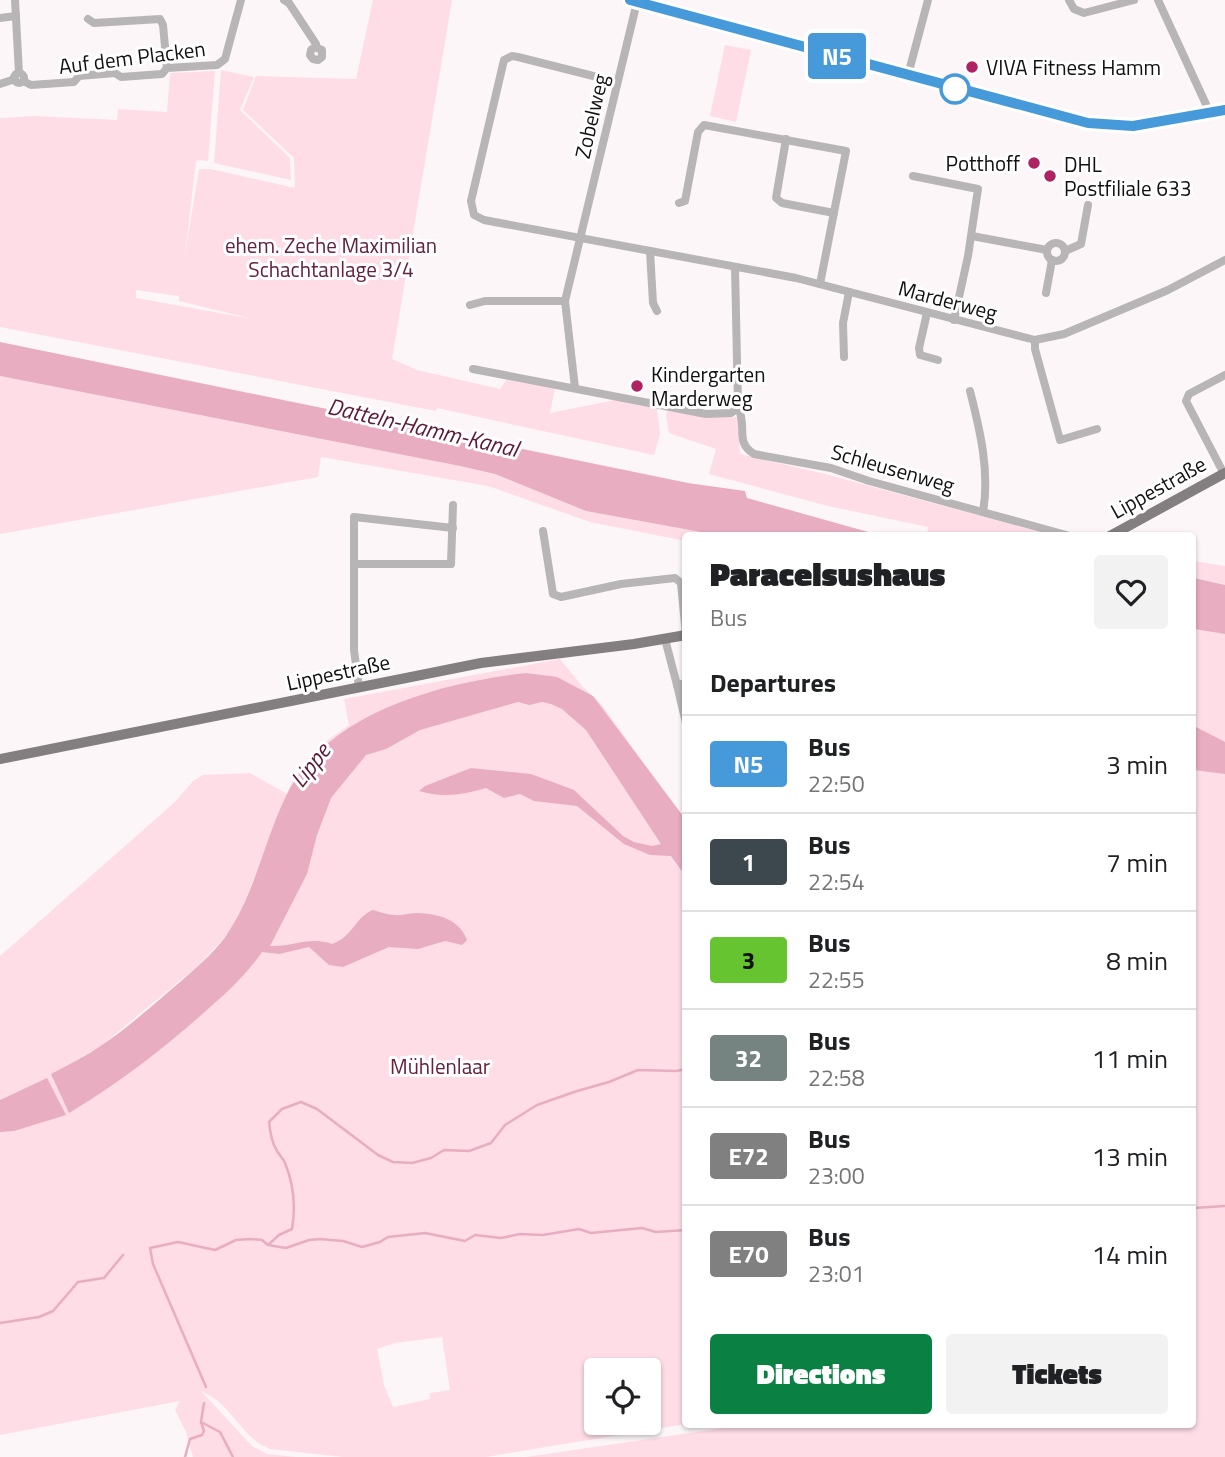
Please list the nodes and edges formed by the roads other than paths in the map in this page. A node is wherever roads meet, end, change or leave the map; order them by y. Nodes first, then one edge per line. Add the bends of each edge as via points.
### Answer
1 (15, 0) edge
2 (241, 0) edge
3 (284, 0) edge
4 (928, 0) edge
5 (1069, 0) edge
6 (1134, 0) edge
7 (1158, 0) edge
8 (634, 1) edge
9 (16, 16) junction
10 (0, 18) edge
11 (89, 19) dead end
12 (316, 47) dead end
13 (167, 68) junction
14 (908, 75) junction
15 (19, 77) junction
16 (617, 82) junction
17 (0, 84) edge
18 (1225, 110) edge
19 (1210, 113) junction
20 (786, 139) junction
21 (913, 176) dead end
22 (679, 203) dead end
23 (1088, 205) dead end
24 (834, 213) junction
25 (972, 236) junction
26 (581, 238) junction
27 (1047, 250) junction
28 (650, 251) junction
29 (1065, 251) junction
30 (1225, 260) edge
31 (1052, 261) junction
32 (735, 267) junction
33 (820, 284) junction
34 (849, 292) junction
35 (1046, 293) dead end
36 (565, 301) junction
37 (470, 305) dead end
38 (656, 311) dead end
39 (928, 313) junction
40 (954, 320) junction
41 (1035, 340) junction
42 (844, 357) dead end
43 (938, 360) dead end
44 (473, 369) dead end
45 (1225, 374) edge
46 (575, 388) junction
47 (970, 391) dead end
48 (738, 408) junction
49 (1097, 429) dead end
50 (1224, 473) edge
51 (453, 505) dead end
52 (983, 512) junction
53 (453, 528) junction
54 (543, 531) dead end
55 (1056, 532) edge
56 (1117, 532) edge
57 (354, 564) junction
58 (682, 593) edge
59 (682, 636) edge
60 (665, 639) junction
61 (681, 684) edge
62 (359, 687) junction
63 (0, 759) edge

1 - 9 street
2 - 13 street, Auf dem Placken via 222,63
3 - 12 street
4 - 14 street
5 - 6 street via 1074,9 1084,13
7 - 19 street
8 - 14 street
8 - 16 street, Zobelweg
9 - 10 street
9 - 15 street
11 - 13 street via 94,23 160,19
13 - 15 street, Auf dem Placken via 162,74 79,76 74,82 31,85
14 - 19 street via 1106,126
15 - 17 street, Auf dem Placken
16 - 26 street, Zobelweg
16 - 26 street, Marderweg via 512,56 500,67 471,211 479,219
18 - 19 street
20 - 22 street via 702,127 685,201
20 - 24 street via 776,198 782,204
20 - 24 street via 846,151
21 - 25 street via 978,189
23 - 29 street via 1081,244
24 - 33 street
25 - 27 street
25 - 40 street
26 - 28 street, Marderweg
26 - 36 street, Zobelweg
27 - 29 street via 1054,242
27 - 31 street
28 - 32 street, Marderweg
28 - 38 street
29 - 31 street via 1062,258
30 - 41 street, Marderweg via 1064,334
31 - 35 street
32 - 33 street, Marderweg
32 - 48 street, Schleusenweg
33 - 34 street, Marderweg
34 - 39 street, Marderweg
34 - 42 street via 843,323
36 - 37 street via 485,300
36 - 46 street
39 - 40 street, Marderweg
39 - 43 street via 920,355
40 - 41 street, Marderweg
41 - 49 street via 1060,440
44 - 46 street
45 - 50 street via 1189,394 1186,401
46 - 48 street via 706,414 731,413
47 - 52 street via 982,451
48 - 52 street, Schleusenweg via 743,444 754,454 831,468
50 - 56 main road, Lippestraße
51 - 53 street
52 - 55 street, Schleusenweg
53 - 57 street via 452,564
53 - 57 street via 354,517
54 - 58 street via 553,594 561,597 675,578
57 - 62 street
59 - 60 main road, Lippestraße
60 - 61 street
60 - 62 main road, Lippestraße via 481,663
62 - 63 main road, Lippestraße

